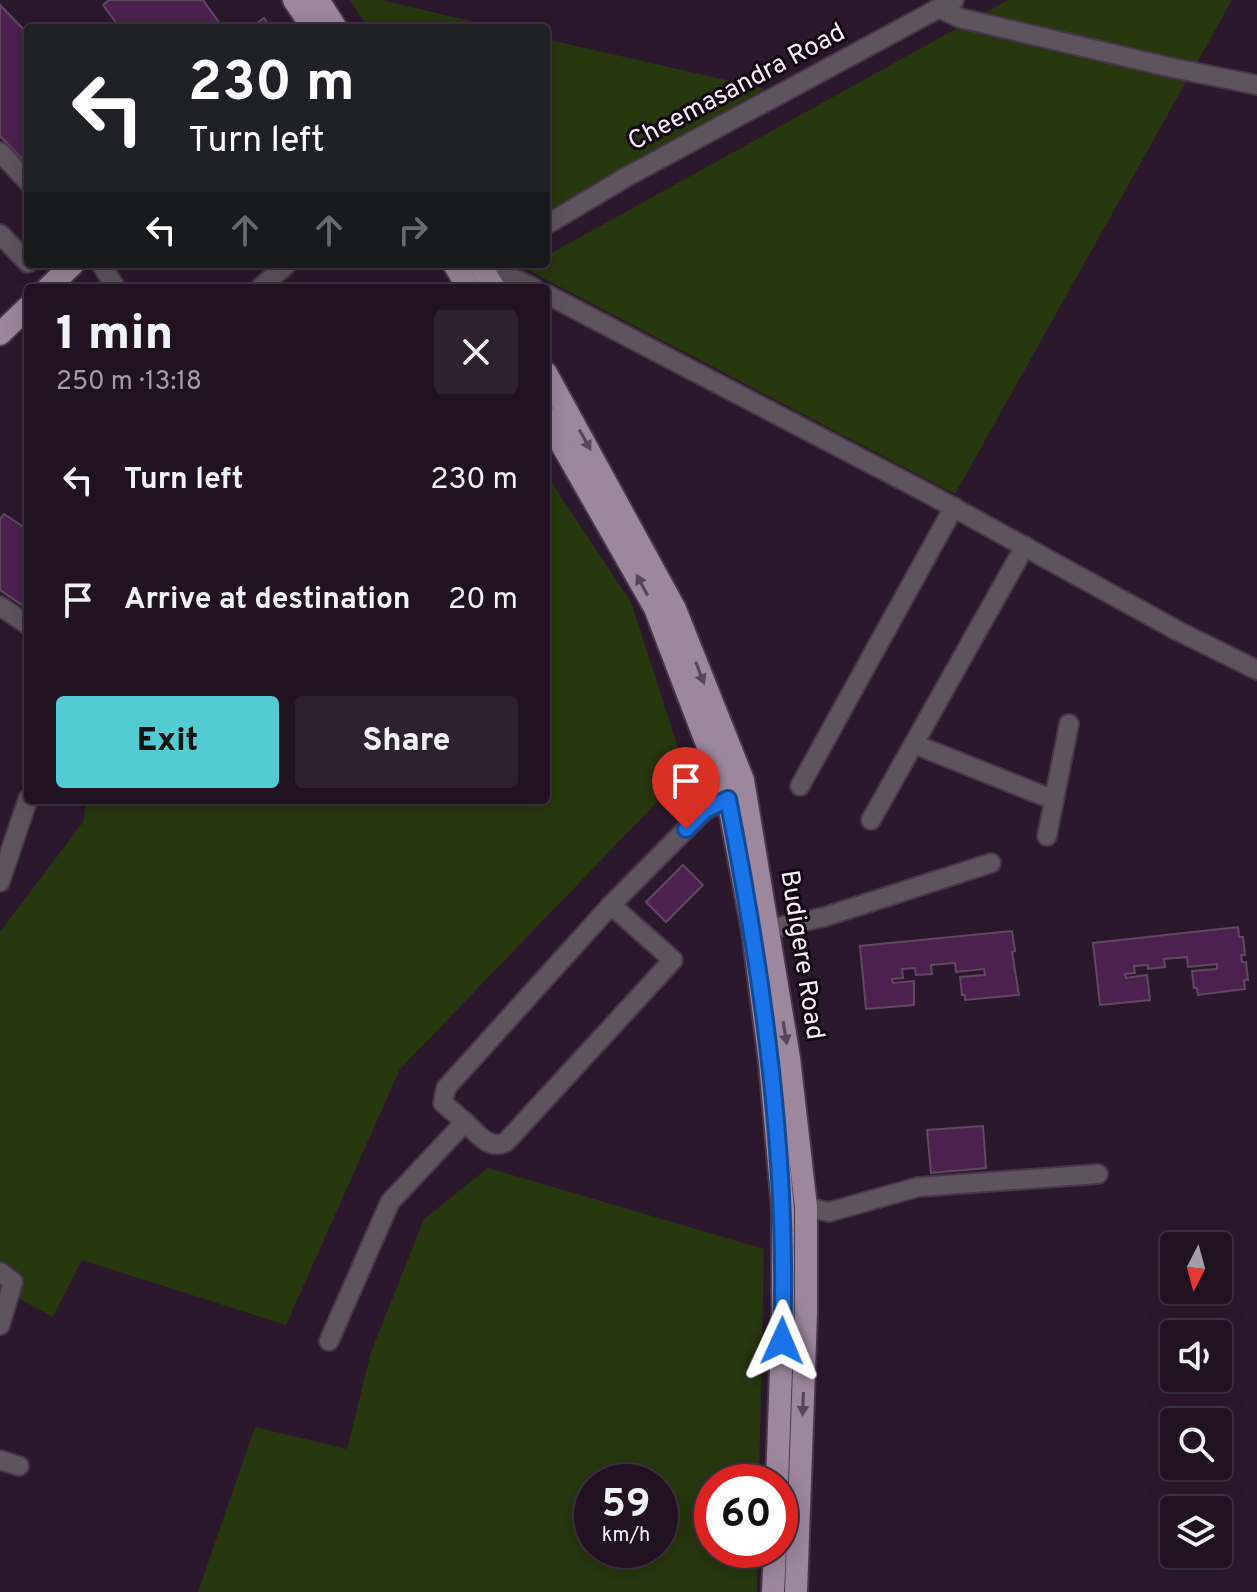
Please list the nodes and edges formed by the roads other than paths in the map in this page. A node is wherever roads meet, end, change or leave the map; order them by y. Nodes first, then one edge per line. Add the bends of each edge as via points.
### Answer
1 (294, 0) edge
2 (318, 0) edge
3 (946, 4) edge
4 (324, 24) edge
5 (327, 24) edge
6 (1257, 85) edge
7 (0, 152) edge
8 (24, 178) edge
9 (550, 223) edge
10 (0, 234) edge
11 (24, 260) edge
12 (32, 268) edge
13 (69, 268) edge
14 (282, 268) edge
15 (479, 275) edge
16 (46, 284) edge
17 (52, 284) edge
18 (264, 284) edge
19 (526, 284) edge
20 (550, 296) edge
21 (24, 311) edge
22 (0, 334) edge
23 (550, 380) edge
24 (550, 424) edge
25 (954, 507) junction
26 (1025, 546) junction
27 (0, 606) edge
28 (24, 622) edge
29 (1257, 670) edge
30 (1069, 724) dead end
31 (914, 744) junction
32 (800, 786) dead end
33 (728, 799) junction
34 (1054, 800) junction
35 (26, 804) edge
36 (871, 820) dead end
37 (1047, 836) dead end
38 (991, 863) dead end
39 (0, 882) edge
40 (611, 905) junction
41 (769, 929) junction
42 (465, 1122) junction
43 (1098, 1174) dead end
44 (806, 1207) junction
45 (0, 1272) edge
46 (0, 1325) edge
47 (329, 1341) dead end
48 (0, 1460) edge
49 (778, 1464) edge
50 (19, 1466) dead end
51 (774, 1568) edge
52 (773, 1592) edge
53 (796, 1592) edge

1 - 4 main road
2 - 5 main road
3 - 6 street via 960,18
3 - 9 street, Cheemasandra Road
7 - 8 street
10 - 11 street
12 - 16 street
13 - 17 main road
14 - 18 street
15 - 19 street
20 - 25 street
21 - 22 main road
23 -> 41 main road, Budigere Road via 675,609 743,780
33 -> 24 main road, Budigere Road via 655,608
25 - 26 street
25 - 32 street
26 - 29 street
26 - 31 street
27 - 28 street
30 - 34 street
31 - 34 street
31 - 36 street
33 - 40 street via 705,810
33 - 49 main road, Budigere Road via 753,931 783,1209
34 - 37 street
35 - 39 street
38 - 41 street via 824,917
40 - 42 street via 446,1088 443,1103
40 - 42 street via 673,960 506,1142 490,1144
41 -> 44 main road, Budigere Road
42 - 47 street via 390,1202
43 - 44 street via 918,1187 829,1212
44 -> 53 main road, Budigere Road
45 - 46 street via 13,1282
48 - 50 street
51 - 52 main road

